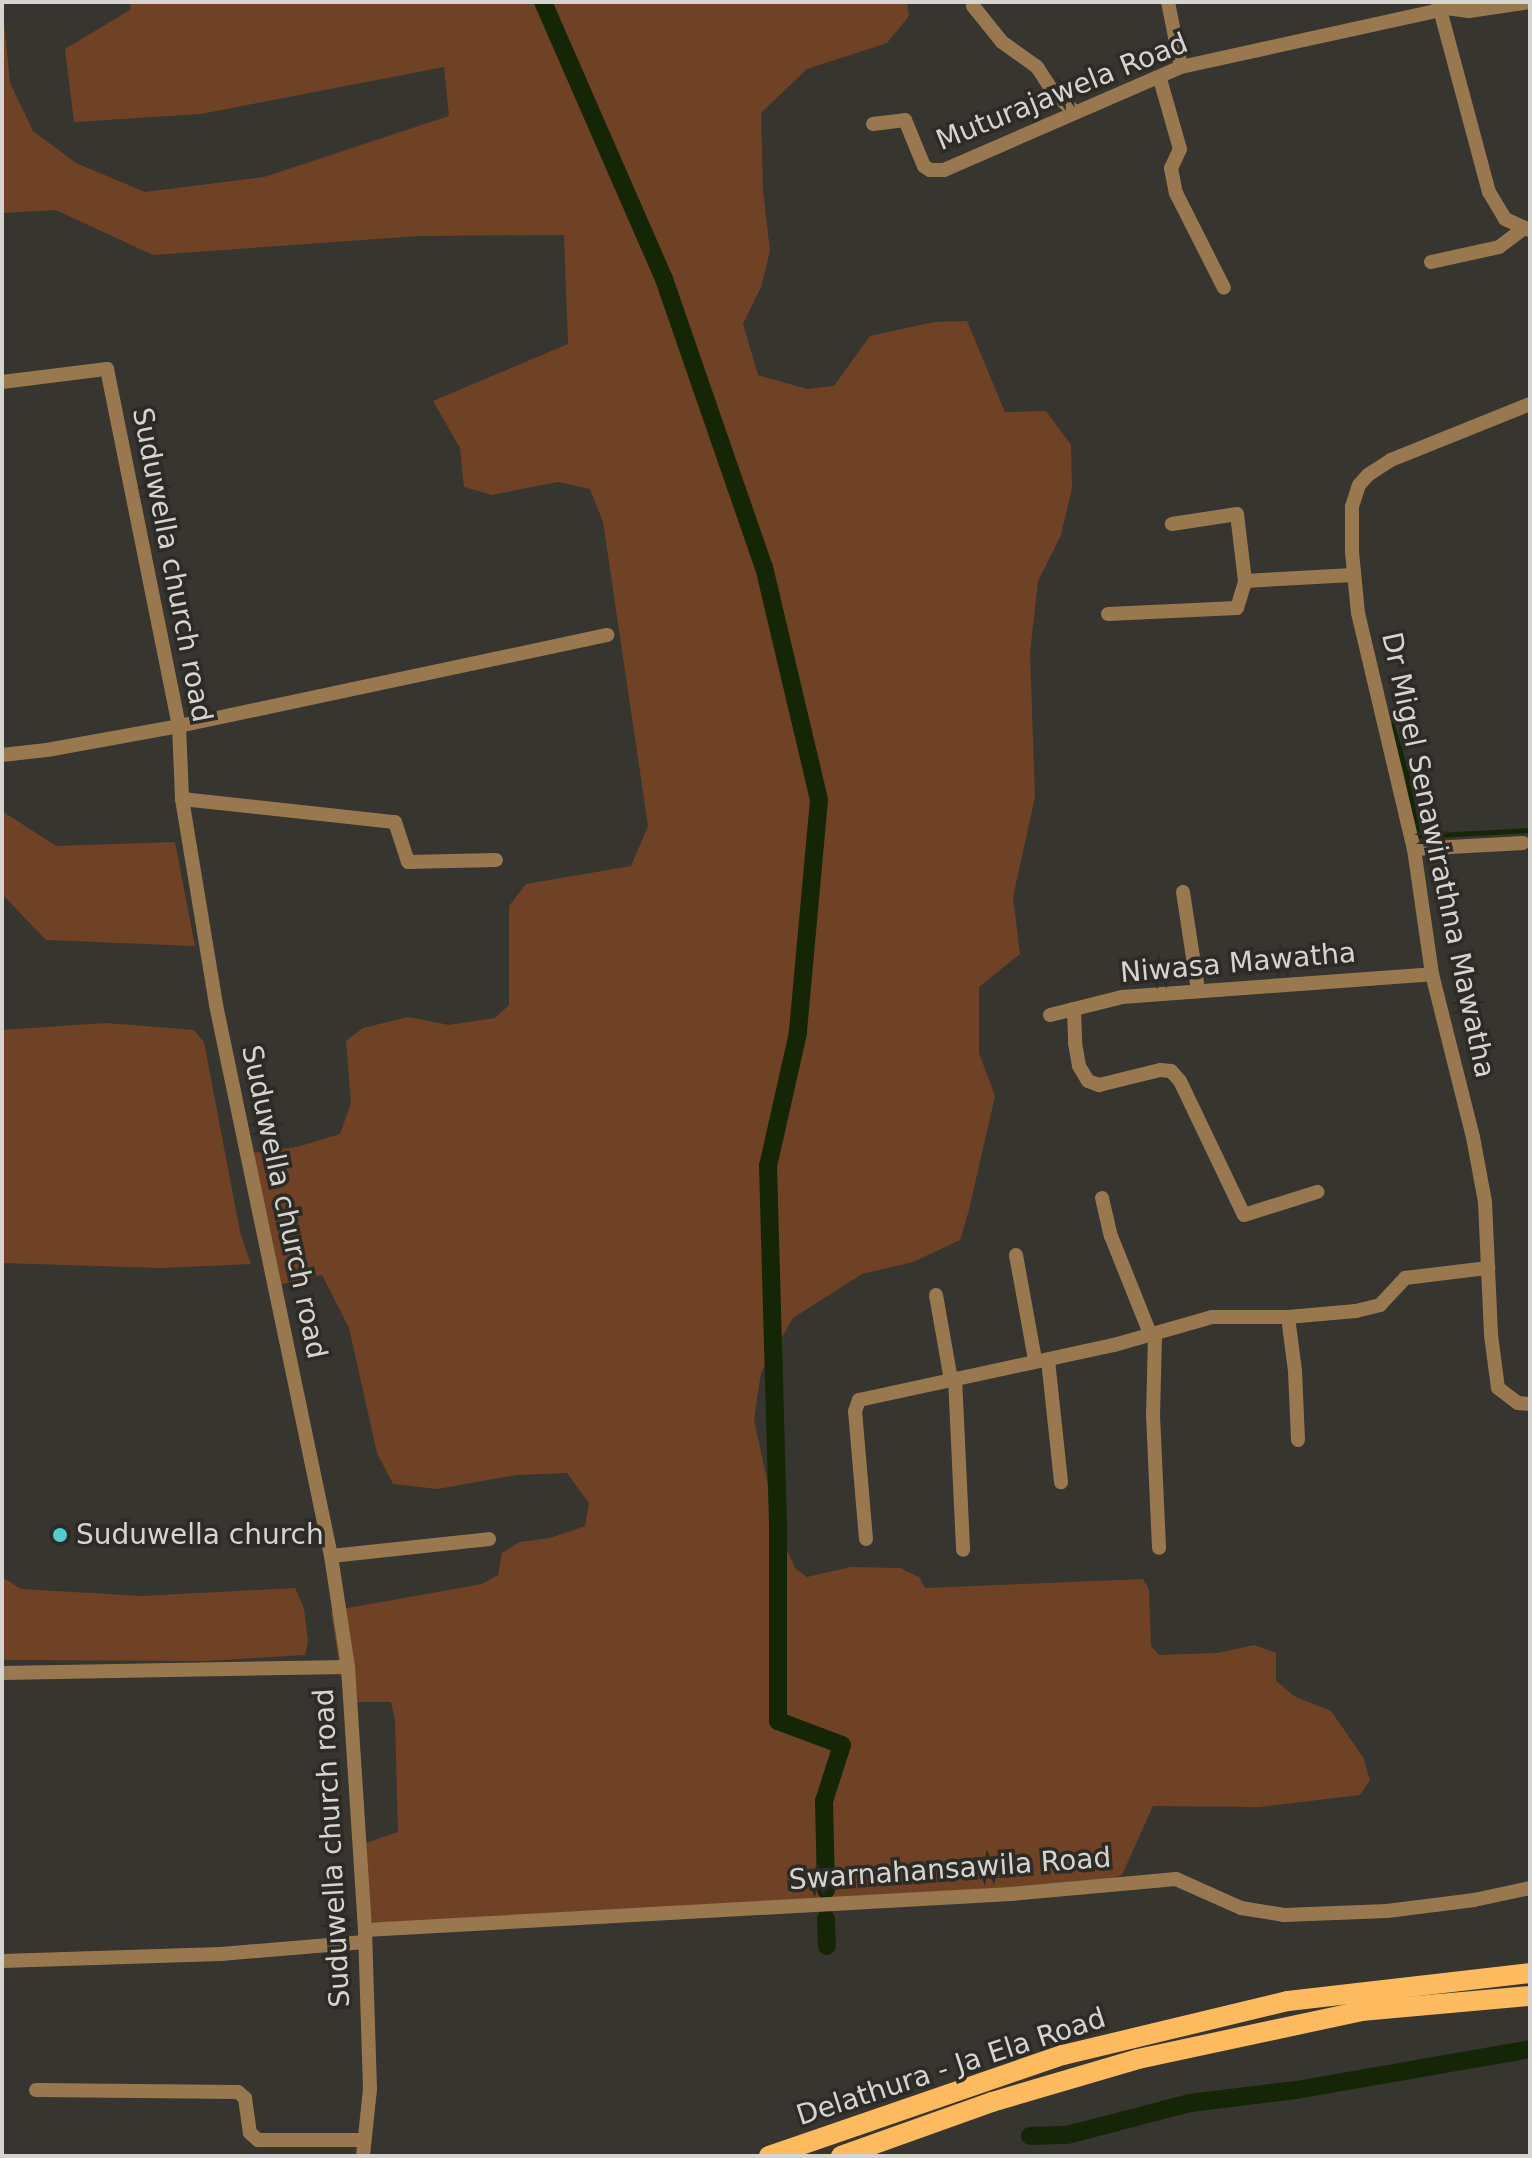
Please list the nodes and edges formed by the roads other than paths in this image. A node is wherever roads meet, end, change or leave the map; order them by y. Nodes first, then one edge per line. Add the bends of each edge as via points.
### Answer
1 (1168, 2) edge
2 (1530, 2) edge
3 (973, 6) dead end
4 (1439, 6) edge
5 (1181, 67) junction
6 (1160, 79) junction
7 (1075, 112) junction
8 (873, 124) dead end
9 (1527, 229) edge
10 (1431, 262) dead end
11 (1224, 288) dead end
12 (2, 382) edge
13 (1530, 404) edge
14 (1172, 524) dead end
15 (1353, 575) junction
16 (1245, 581) junction
17 (1108, 614) dead end
18 (607, 635) dead end
19 (179, 726) junction
20 (2, 755) edge
21 (182, 799) junction
22 (1523, 843) dead end
23 (1414, 849) junction
24 (496, 860) dead end
25 (1183, 892) dead end
26 (1432, 974) junction
27 (1198, 990) junction
28 (1074, 1009) junction
29 (1050, 1015) dead end
30 (1317, 1192) dead end
31 (1102, 1198) dead end
32 (1016, 1255) dead end
33 (1488, 1268) junction
34 (936, 1295) dead end
35 (1288, 1317) junction
36 (1153, 1336) junction
37 (1042, 1360) junction
38 (953, 1379) junction
39 (1530, 1404) edge
40 (1298, 1440) dead end
41 (1061, 1482) dead end
42 (489, 1539) dead end
43 (866, 1539) dead end
44 (1159, 1548) dead end
45 (963, 1550) dead end
46 (331, 1556) junction
47 (348, 1667) junction
48 (2, 1673) edge
49 (1530, 1888) edge
50 (364, 1936) junction
51 (2, 1961) edge
52 (1530, 1973) edge
53 (1530, 1996) edge
54 (36, 2090) dead end
55 (363, 2140) junction
56 (363, 2156) edge
57 (769, 2156) edge
58 (841, 2156) edge

1 - 5 street
2 - 4 street, Muturajawela Road via 1469,11
3 - 7 street via 1002,42 1037,67 1055,95
4 - 5 street, Muturajawela Road
4 - 9 street via 1489,192 1505,219
5 - 6 street, Muturajawela Road
6 - 7 street, Muturajawela Road
6 - 11 street via 1180,149 1171,168 1176,193
7 - 8 street, Muturajawela Road via 944,170 924,166 905,120
9 - 10 street via 1499,247
12 - 19 street, Suduwella church road via 107,369
13 - 15 street, Dr Migel Senawirathna Mawatha via 1391,460 1368,475 1352,507
14 - 16 street via 1237,514
15 - 16 street
15 - 23 street, Dr Migel Senawirathna Mawatha
16 - 17 street via 1237,608
18 - 19 street
19 - 20 street
19 - 21 street, Suduwella church road
21 - 24 street via 395,822 408,862
21 - 46 street, Suduwella church road via 216,1005
22 - 23 street
23 - 26 street, Dr Migel Senawirathna Mawatha
25 - 27 street
26 - 27 street, Niwasa Mawatha
26 - 33 street, Dr Migel Senawirathna Mawatha via 1473,1137 1485,1202
27 - 28 street, Niwasa Mawatha via 1122,997
28 - 29 street, Niwasa Mawatha
28 - 30 street via 1079,1066 1088,1081 1099,1085 1160,1070 1171,1071 1180,1081 1244,1215
31 - 36 street via 1111,1236
32 - 37 street
33 - 35 street via 1405,1278 1380,1305 1356,1311
33 - 39 street, Dr Migel Senawirathna Mawatha via 1498,1388 1518,1403
34 - 38 street
35 - 36 street via 1212,1317
35 - 40 street
36 - 37 street
36 - 44 street
37 - 38 street
37 - 41 street
38 - 43 street via 856,1402
38 - 45 street
42 - 46 street
46 - 47 street, Suduwella church road
47 - 48 street
47 - 50 street, Suduwella church road
49 - 50 street, Swarnahansawila Road via 1387,1911 1284,1915 1241,1908 1176,1879
50 - 51 street, Swarnahansawila Road via 221,1954
50 - 55 street, Suduwella church road via 370,2089
52 - 57 main road, Delathura - Ja Ela Road via 1288,2001 1063,2055
53 - 58 main road, Delathura - Ja Ela Road via 1361,2011 1138,2059 992,2102
54 - 55 street via 238,2092 245,2098 250,2133 258,2140
55 - 56 street, Suduwella church road

